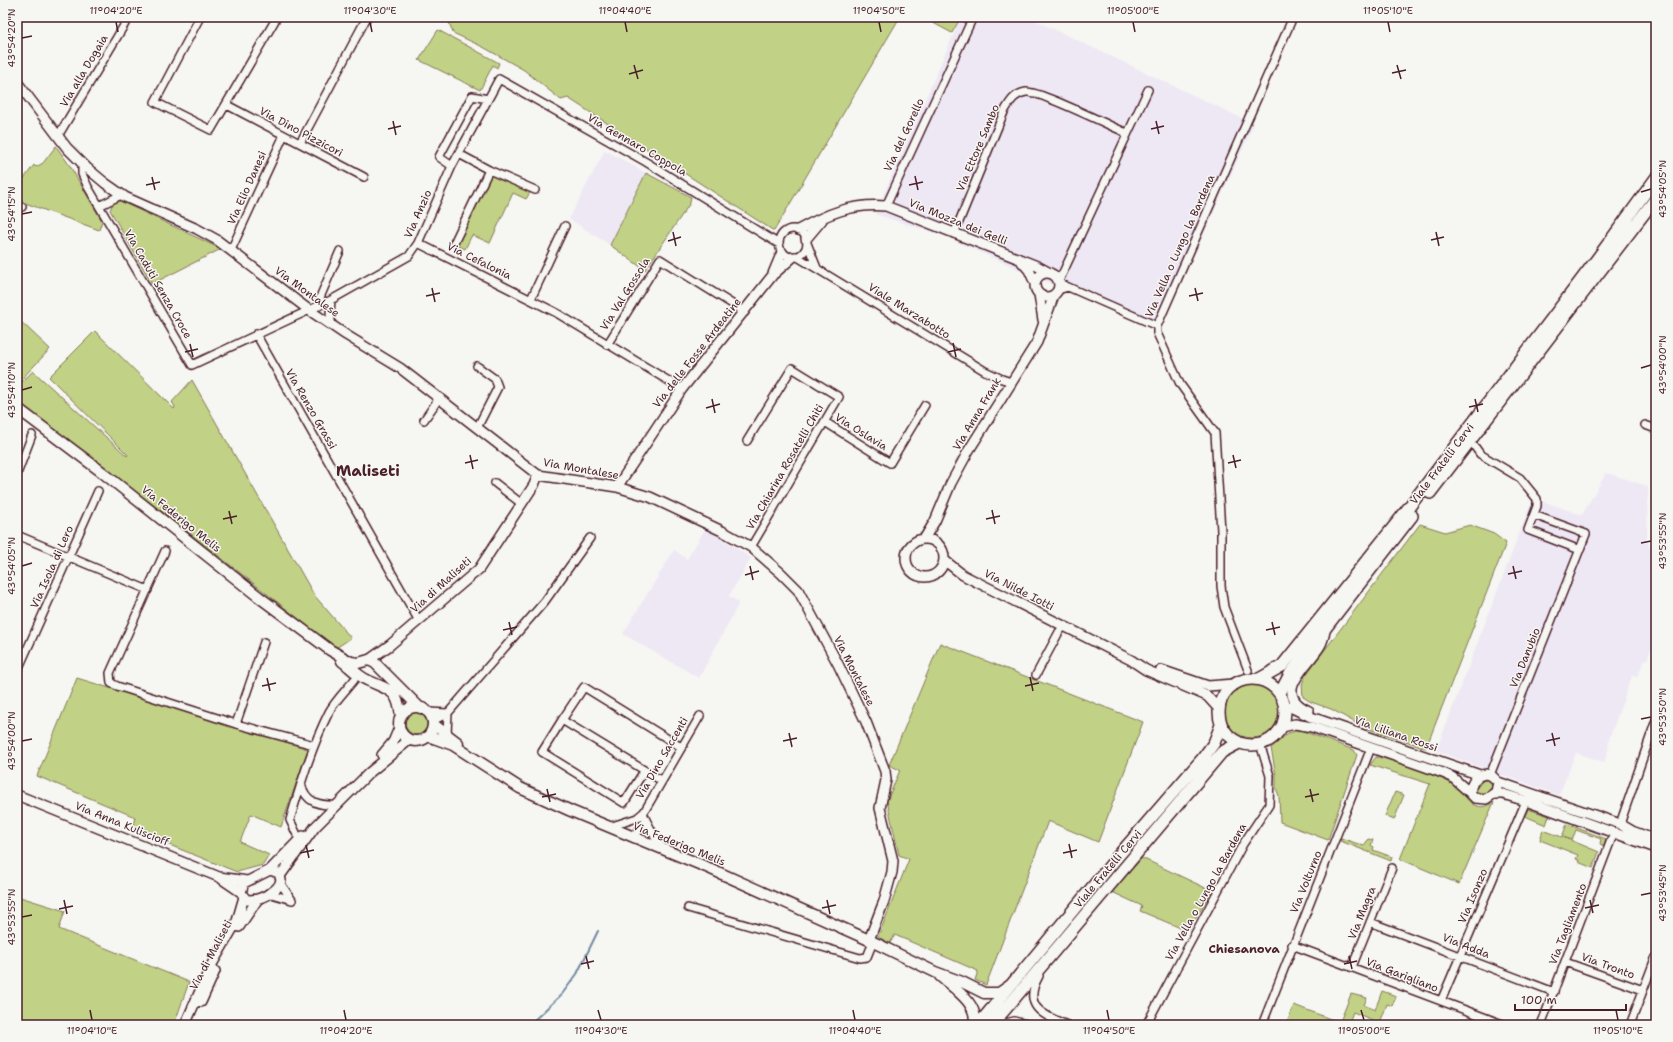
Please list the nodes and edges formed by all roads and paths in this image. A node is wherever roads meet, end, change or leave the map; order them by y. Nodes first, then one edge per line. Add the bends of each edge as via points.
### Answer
1 (129, 17) edge
2 (200, 17) edge
3 (277, 17) edge
4 (367, 17) edge
5 (974, 17) edge
6 (1293, 17) edge
7 (499, 79) joint
8 (17, 82) edge
9 (1148, 90) dead end
10 (488, 99) junction
11 (227, 105) junction
12 (1127, 133) junction
13 (284, 135) junction
14 (58, 136) junction
15 (300, 143) junction
16 (458, 154) junction
17 (82, 164) junction
18 (452, 166) junction
19 (489, 170) junction
20 (364, 177) dead end
21 (1656, 178) edge
22 (535, 190) dead end
23 (121, 194) junction
24 (1656, 198) edge
25 (99, 206) junction
26 (886, 206) junction
27 (824, 218) junction
28 (566, 226) dead end
29 (798, 230) junction
30 (761, 233) junction
31 (954, 234) junction
32 (781, 236) junction
33 (806, 241) junction
34 (418, 243) junction
35 (454, 243) dead end
36 (781, 248) junction
37 (231, 250) junction
38 (340, 251) dead end
39 (794, 256) junction
40 (1021, 261) junction
41 (817, 268) junction
42 (772, 276) junction
43 (1057, 282) junction
44 (1036, 283) junction
45 (1039, 294) junction
46 (531, 299) junction
47 (331, 300) junction
48 (319, 306) junction
49 (309, 310) junction
50 (745, 312) junction
51 (1044, 321) junction
52 (332, 326) junction
53 (1157, 326) junction
54 (256, 334) junction
55 (607, 345) junction
56 (477, 366) dead end
57 (1011, 382) junction
58 (682, 389) junction
59 (440, 397) junction
60 (925, 406) dead end
61 (17, 408) edge
62 (424, 420) dead end
63 (825, 422) junction
64 (1645, 425) dead end
65 (477, 428) junction
66 (1656, 429) edge
67 (32, 435) dead end
68 (747, 441) dead end
69 (1475, 447) dead end
70 (21, 457) edge
71 (17, 474) edge
72 (538, 475) junction
73 (495, 483) dead end
74 (617, 487) junction
75 (98, 491) dead end
76 (522, 504) junction
77 (1534, 515) junction
78 (934, 522) junction
79 (17, 535) edge
80 (590, 538) dead end
81 (924, 539) junction
82 (937, 543) junction
83 (751, 547) junction
84 (1580, 550) junction
85 (165, 551) dead end
86 (69, 557) junction
87 (944, 560) junction
88 (939, 571) junction
89 (963, 575) junction
90 (148, 590) junction
91 (419, 620) junction
92 (1064, 626) junction
93 (1325, 629) junction
94 (264, 642) dead end
95 (330, 650) junction
96 (1131, 660) junction
97 (370, 662) junction
98 (1248, 670) dead end
99 (17, 672) edge
100 (1036, 675) dead end
101 (358, 678) junction
102 (1259, 679) junction
103 (1234, 684) junction
104 (1280, 693) junction
105 (1284, 704) junction
106 (1218, 708) junction
107 (448, 713) junction
108 (401, 716) junction
109 (429, 716) junction
110 (700, 716) dead end
111 (562, 720) junction
112 (1656, 720) edge
113 (236, 724) junction
114 (1221, 726) junction
115 (1282, 727) junction
116 (400, 728) junction
117 (1347, 730) junction
118 (447, 734) junction
119 (428, 736) junction
120 (409, 740) junction
121 (1239, 743) junction
122 (1260, 744) junction
123 (314, 745) junction
124 (681, 747) junction
125 (1371, 748) junction
126 (484, 765) junction
127 (644, 771) junction
128 (369, 773) junction
129 (1490, 774) junction
130 (1480, 775) junction
131 (662, 781) junction
132 (1498, 782) junction
133 (301, 783) junction
134 (1470, 792) junction
135 (1494, 794) junction
136 (17, 795) edge
137 (1526, 801) junction
138 (338, 805) junction
139 (644, 812) junction
140 (637, 818) junction
141 (646, 820) junction
142 (316, 827) junction
143 (607, 827) junction
144 (1618, 828) junction
145 (633, 838) junction
146 (299, 839) junction
147 (1656, 840) edge
148 (1656, 848) edge
149 (666, 851) junction
150 (1392, 868) dead end
151 (270, 870) junction
152 (219, 876) junction
153 (280, 880) junction
154 (247, 881) junction
155 (268, 893) junction
156 (243, 895) junction
157 (258, 899) junction
158 (688, 908) dead end
159 (1370, 922) junction
160 (871, 941) junction
161 (1292, 945) junction
162 (1459, 956) junction
163 (1656, 956) edge
164 (1565, 962) junction
165 (1043, 965) junction
166 (1352, 967) junction
167 (935, 972) junction
168 (1014, 983) junction
169 (1643, 990) junction
170 (1554, 992) junction
171 (1441, 1001) junction
172 (185, 1025) edge
173 (191, 1025) edge
174 (974, 1025) edge
175 (978, 1025) edge
176 (992, 1025) edge
177 (998, 1025) edge
178 (1030, 1025) edge
179 (1067, 1025) edge
180 (1146, 1025) edge
181 (1262, 1025) edge
182 (1505, 1025) edge
183 (1541, 1025) edge
184 (1630, 1025) edge

1 - 14 street, Via alla Dogaia
2 - 11 street via 155,102 212,130
3 - 11 street
4 - 15 street
5 - 26 street, Via del Gorello
6 - 53 street, Via Vella o Lungo la Bardena
7 - 10 street, Via Anzio
7 - 30 street, Via Gennaro Coppola via 646,162
8 - 14 street, Via Montalese
9 - 12 street
10 - 16 street, Via Anzio
10 - 18 street via 472,96 440,157
11 - 13 street, Via Dino Pizzicori
12 - 31 street, Via Ettore Sambo via 1035,92 1018,94 1004,112
12 - 43 street
13 - 15 street, Via Dino Pizzicori
13 - 37 street, Via Elio Danesi
14 - 17 street, Via Montalese
15 - 20 street, Via Dino Pizzicori
16 - 18 street, Via Anzio
16 - 19 street
17 - 23 street, Via Montalese
17 - 25 street, Via Caduti Senza Croce via 83,178
18 - 34 street, Via Anzio
19 - 22 street
19 - 35 street
21 - 102 main road, Viale Fratelli Cervi via 1597,260 1400,519 1282,666
23 - 25 street
23 - 37 street, Via Montalese via 197,229
24 - 93 main road, Viale Fratelli Cervi
25 - 54 street, Via Caduti Senza Croce via 192,365
26 - 27 street via 869,204 851,207
26 - 31 street, Via Mozza dei Gelli
27 - 29 street
27 - 33 street
28 - 46 street
29 - 32 street via 788,230
29 - 33 street
30 - 32 street, Via Gennaro Coppola
30 - 36 street, Via Gennaro Coppola
31 - 40 street, Via Mozza dei Gelli
32 - 36 street
33 - 39 street via 802,253
33 - 41 street
34 - 46 street, Via Cefalonia
34 - 47 street, Via Anzio via 404,260
36 - 39 street
36 - 42 street, Via delle Fosse Ardeatine
37 - 49 street, Via Montalese
38 - 48 street via 321,295
39 - 41 street, Viale Marzabotto
39 - 42 street, Via delle Fosse Ardeatine
40 - 43 street, Via Mozza dei Gelli
40 - 44 street
41 - 57 street, Viale Marzabotto via 985,371
42 - 50 street, Via delle Fosse Ardeatine
43 - 44 street via 1042,274
43 - 45 street via 1047,297
43 - 51 street, Via Anna Frank
43 - 53 street
44 - 45 street, Via Anna Frank
45 - 51 street, Via Anna Frank
46 - 55 street, Via Cefalonia
47 - 48 street, Via Anzio
47 - 52 street
48 - 49 street, Via Anzio
49 - 52 street, Via Montalese
49 - 54 street, Via Caduti Senza Croce
50 - 55 street, Via Val Gossola via 660,259
50 - 58 street, Via delle Fosse Ardeatine
51 - 57 street, Via Anna Frank via 1037,342
52 - 59 street, Via Montalese via 400,368
53 - 98 street, Via Vella o Lungo la Bardena via 1157,333 1180,384 1215,433 1221,531 1220,586 1224,607
54 - 91 street, Via Renzo Grassi
55 - 58 street, Via Cefalonia
56 - 65 street via 495,379 498,387
57 - 78 street, Via Anna Frank via 951,483
58 - 74 street, Via delle Fosse Ardeatine
59 - 62 street
59 - 65 street, Via Montalese
60 - 63 street, Via Oslavia via 890,463
61 - 95 main road, Via Federigo Melis
63 - 68 street, Via Chiarina Rosatelli Chiti via 839,397 792,368
63 - 83 street, Via Chiarina Rosatelli Chiti
64 - 66 street
65 - 72 street, Via Montalese
67 - 70 street
69 - 77 street via 1480,454 1520,478 1531,490 1537,499
70 - 71 street
72 - 74 street, Via Montalese
72 - 76 street, Via di Maliseti
73 - 76 street
74 - 83 street, Via Montalese via 650,497
75 - 86 street, Via Isola di Lero
76 - 91 street, Via di Maliseti via 479,569
77 - 84 street via 1528,530
77 - 84 street, Via Danubio via 1586,534
78 - 81 street, Via Anna Frank
78 - 82 street
79 - 86 street
80 - 107 street via 545,601
81 - 82 street
81 - 88 street via 918,540 908,548 905,560 907,566 915,575 921,577 928,577
82 - 87 street via 941,547
83 - 160 street, Via Montalese via 798,590 854,697 885,771 886,780 880,808 893,861
84 - 129 street, Via Danubio
85 - 90 street
86 - 90 street
86 - 99 street, Via Isola di Lero
87 - 88 street
87 - 89 street
88 - 89 street
89 - 92 street, Via Nilde Iotti
90 - 113 street via 110,673 111,683
91 - 97 street, Via di Maliseti
92 - 96 street, Via Nilde Iotti
92 - 100 street
93 - 104 main road, Viale Fratelli Cervi via 1290,674
93 - 117 street via 1320,646 1294,680 1292,692 1303,708 1330,719
94 - 113 street
95 - 97 main road, Via Federigo Melis via 351,662
95 - 101 main road, Via Federigo Melis
96 - 103 street via 1208,686
96 - 106 street via 1146,670 1207,696
97 - 101 main road via 360,668
97 - 109 main road, Via Federigo Melis
101 - 108 main road, Via Federigo Melis via 395,694
101 - 123 street via 330,710
102 - 103 main road, Viale Fratelli Cervi via 1243,679
102 - 104 main road via 1271,684
103 - 106 main road via 1222,696
104 - 105 main road
105 - 115 main road via 1285,716
105 - 117 street, Via Liliana Rossi
106 - 114 main road
107 - 109 street
107 - 118 street
108 - 109 main road via 409,708
108 - 116 main road, Via Federigo Melis
109 - 118 main road, Via Federigo Melis
109 - 119 main road
110 - 124 street, Via Dino Saccenti
111 - 124 street via 584,687
111 - 127 street
111 - 127 street via 542,752 605,792 624,803
112 - 144 street, Via Tagliamento
113 - 123 street
114 - 121 main road via 1228,736
114 - 168 main road, Viale Fratelli Cervi via 1214,743 1203,758
115 - 122 main road via 1273,738
115 - 125 street, Via Liliana Rossi via 1302,724
116 - 120 main road
116 - 128 street, Via di Maliseti via 393,742
117 - 130 street, Via Liliana Rossi
118 - 126 main road, Via Federigo Melis
119 - 120 main road via 419,741
119 - 126 main road, Via Federigo Melis via 453,745
120 - 128 street, Via di Maliseti
121 - 122 main road
121 - 165 main road, Viale Fratelli Cervi via 1222,752
122 - 180 street, Via Vella o Lungo la Bardena via 1270,776 1269,805 1243,844
123 - 133 street
124 - 131 street, Via Dino Saccenti
125 - 134 street, Via Liliana Rossi via 1443,772
125 - 161 street, Via Volturno
126 - 143 main road, Via Federigo Melis via 520,788
127 - 131 street
128 - 138 street, Via di Maliseti
129 - 130 street, Via Liliana Rossi
129 - 132 street, Via Liliana Rossi
130 - 134 street via 1472,784
131 - 139 street, Via Dino Saccenti
132 - 135 street
132 - 144 street, Via Liliana Rossi
133 - 138 street via 310,800
133 - 146 street via 290,820
134 - 135 street, Via Liliana Rossi via 1479,800
135 - 137 street, Via Liliana Rossi
136 - 152 street, Via Anna Kuliscioff
137 - 144 street, Via Liliana Rossi
137 - 162 street, Via Isonzo
138 - 142 street, Via di Maliseti
139 - 140 street, Via Dino Saccenti
139 - 141 street, Via Dino Saccenti
140 - 143 street, Via Dino Saccenti
140 - 145 street
141 - 145 street
141 - 149 street, Via Dino Saccenti via 654,837
142 - 146 street, Via di Maliseti
142 - 153 street, Via di Maliseti
143 - 145 main road, Via Federigo Melis
144 - 147 street, Via Liliana Rossi
144 - 148 street, Via Liliana Rossi
144 - 164 street, Via Tagliamento via 1611,840
145 - 149 main road, Via Federigo Melis
146 - 151 street, Via di Maliseti
149 - 160 main road, Via Federigo Melis
150 - 159 street, Via Magra
151 - 153 street via 275,870
151 - 154 street, Via di Maliseti
152 - 154 street
152 - 156 street
153 - 155 street, Via di Maliseti via 276,890
153 - 155 street via 292,900
154 - 156 street, Via di Maliseti
155 - 157 street, Via di Maliseti
156 - 157 street via 247,900
156 - 172 street, Via di Maliseti via 237,921 211,966
157 - 173 street, Via di Maliseti via 216,969
158 - 160 street via 860,958 867,956
159 - 162 street, Via Adda
159 - 166 street, Via Magra
160 - 167 main road
161 - 166 street, Via Garigliano
161 - 181 street, Via Volturno
162 - 170 street, Via Adda
162 - 171 street, Via Isonzo
163 - 169 street
164 - 169 street, Via Tronto
164 - 170 street, Via Tagliamento
165 - 176 main road, Viale Fratelli Cervi
165 - 179 street via 1034,985 1034,1003 1040,1013
166 - 171 street, Via Garigliano
167 - 168 main road via 984,993 999,993
167 - 174 main road via 971,1006 975,1014
168 - 175 main road, Viale Fratelli Cervi
169 - 184 street
170 - 183 street, Via Tagliamento
171 - 182 street, Via Garigliano
177 - 178 street via 1014,1021

